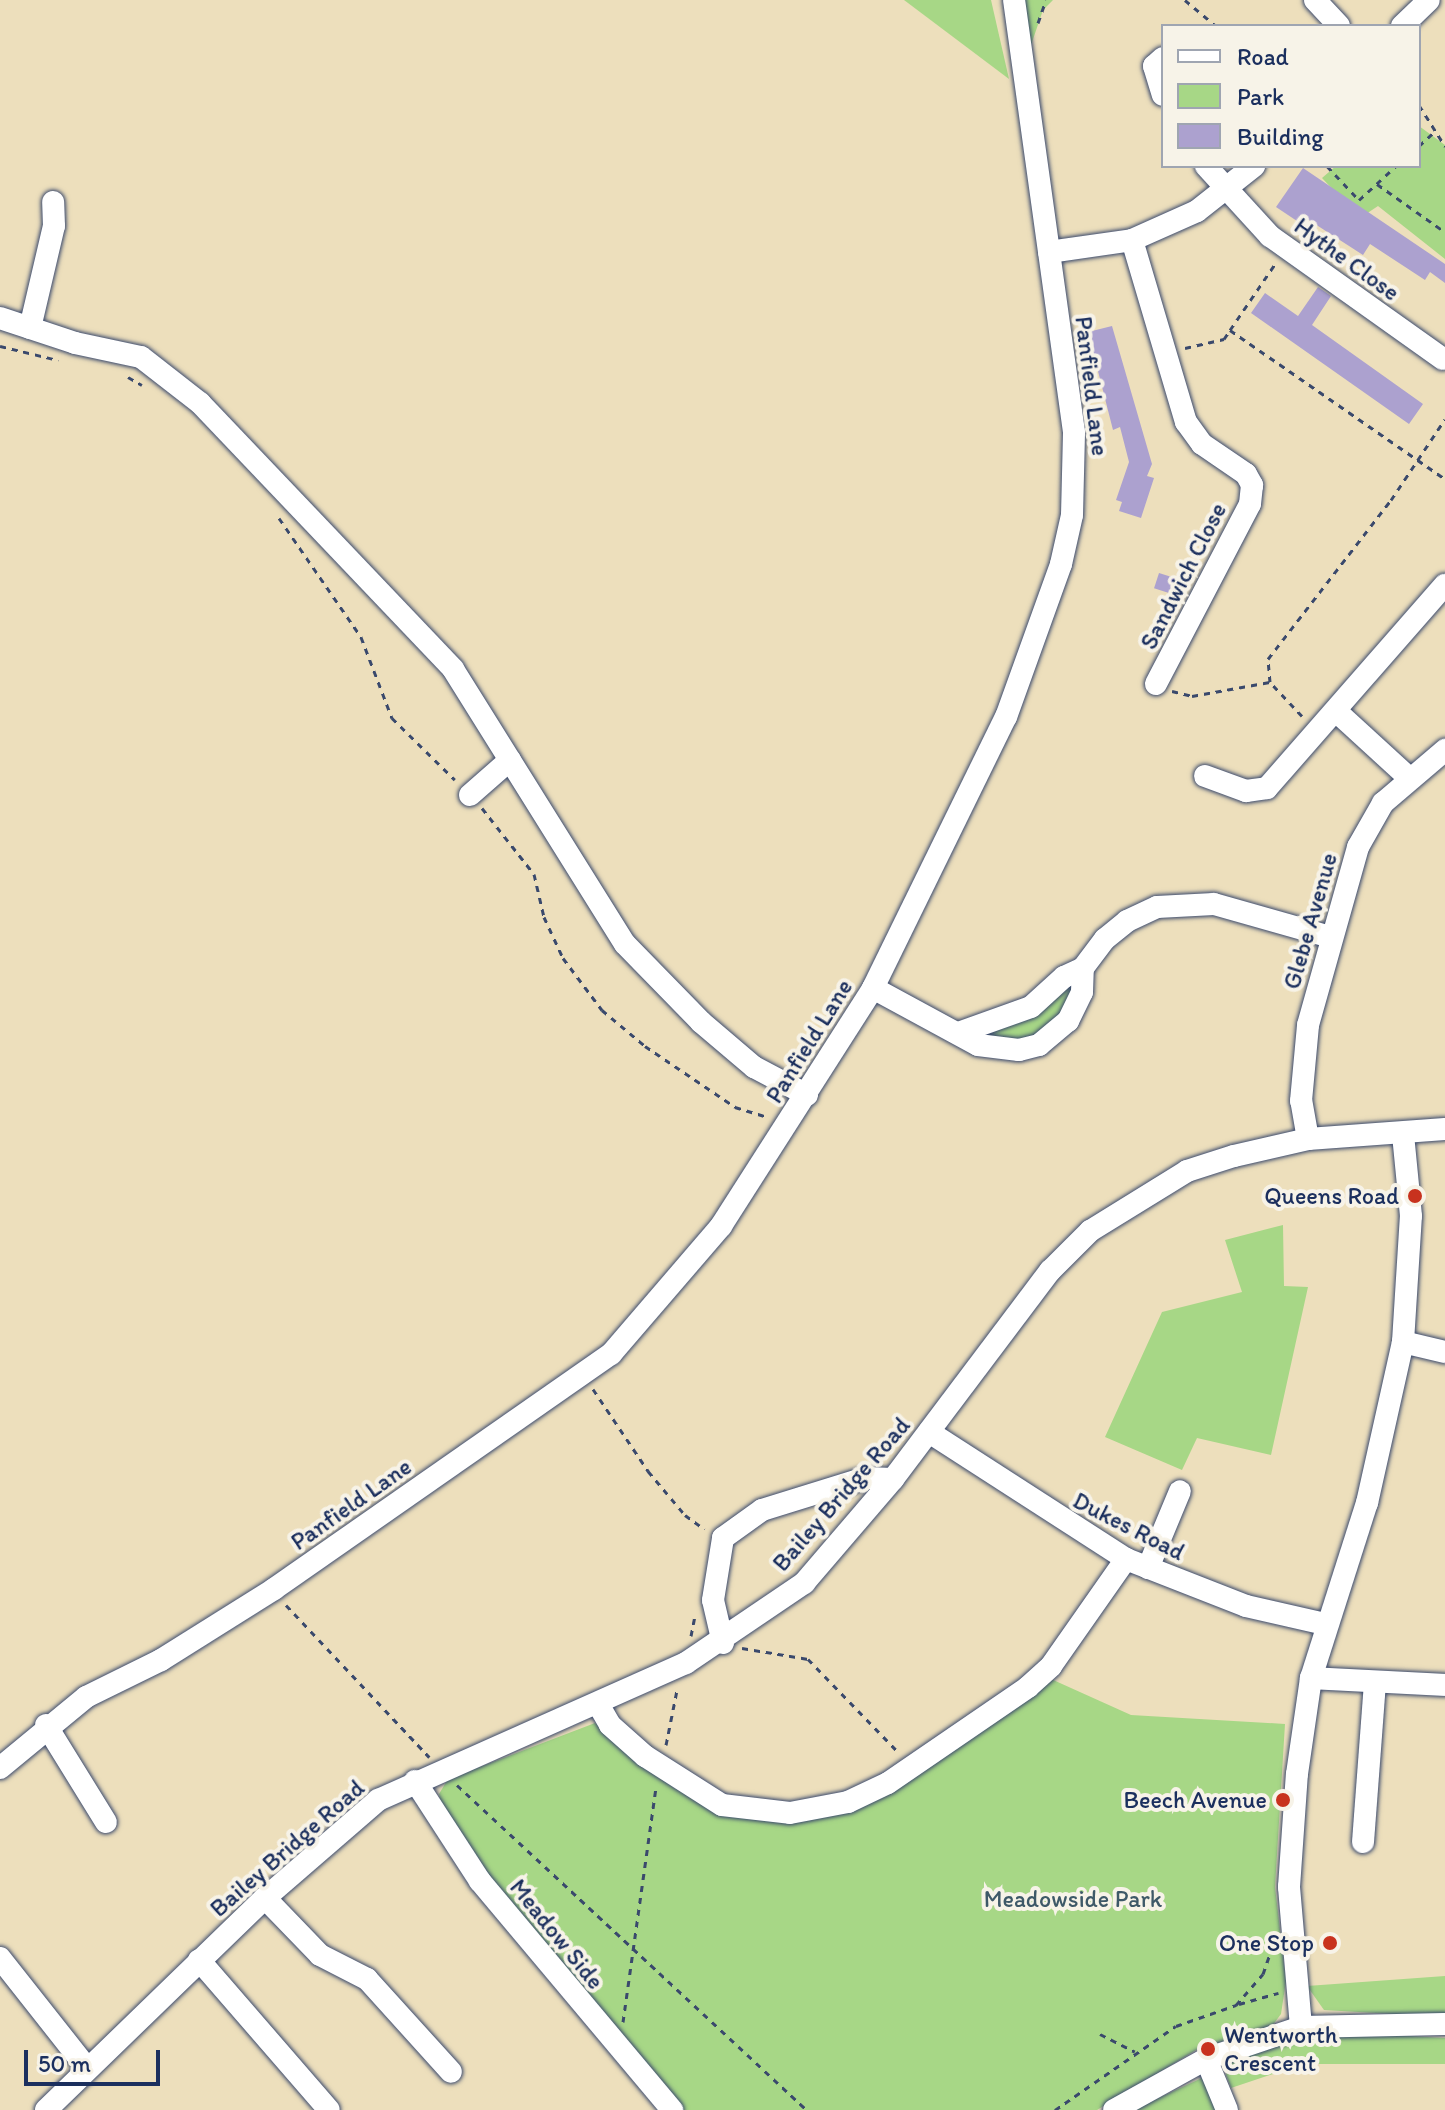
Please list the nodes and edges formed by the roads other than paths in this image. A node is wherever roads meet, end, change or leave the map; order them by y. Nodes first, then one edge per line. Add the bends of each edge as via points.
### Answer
1 (1014, 0) edge
2 (1315, 0) edge
3 (1429, 0) edge
4 (1337, 24) edge
5 (1404, 24) edge
6 (1161, 60) edge
7 (1161, 89) edge
8 (1208, 168) edge
9 (1252, 168) edge
10 (1228, 191) junction
11 (53, 202) dead end
12 (1132, 240) junction
13 (1049, 252) junction
14 (0, 318) edge
15 (30, 328) junction
16 (1443, 359) edge
17 (1445, 585) edge
18 (1156, 684) road end
19 (1336, 711) junction
20 (1445, 750) edge
21 (510, 760) junction
22 (1205, 776) dead end
23 (1408, 777) junction
24 (470, 795) road end
25 (1331, 937) junction
26 (1083, 968) junction
27 (873, 988) junction
28 (958, 1033) junction
29 (807, 1095) junction
30 (1445, 1129) edge
31 (1403, 1134) junction
32 (1308, 1139) junction
33 (1403, 1342) junction
34 (1445, 1352) edge
35 (929, 1432) junction
36 (893, 1479) junction
37 (1180, 1491) dead end
38 (1126, 1559) junction
39 (1148, 1568) junction
40 (1325, 1624) junction
41 (723, 1643) junction
42 (1311, 1678) junction
43 (1375, 1683) junction
44 (1445, 1685) edge
45 (598, 1704) junction
46 (46, 1725) junction
47 (0, 1768) edge
48 (415, 1781) junction
49 (106, 1822) dead end
50 (1363, 1842) dead end
51 (265, 1898) junction
52 (0, 1958) edge
53 (199, 1960) junction
54 (1445, 2024) edge
55 (1301, 2027) junction
56 (1206, 2059) junction
57 (87, 2068) junction
58 (451, 2072) dead end
59 (46, 2110) edge
60 (329, 2110) edge
61 (672, 2110) edge
62 (1114, 2110) edge
63 (1227, 2110) edge

1 - 13 street, Panfield Lane
2 - 4 street
3 - 5 street
6 - 7 street via 1154,66
8 - 10 street, Hythe Close
9 - 10 street
10 - 12 street
10 - 16 street, Hythe Close via 1246,215 1286,248
11 - 15 street via 54,226
12 - 13 street
12 - 18 street, Sandwich Close via 1192,432 1246,474 1252,485 1250,504
13 - 27 street, Panfield Lane via 1077,476 1061,564 1006,717
14 - 15 street
15 - 21 street via 141,357 200,403 453,669
17 - 19 street
19 - 22 street via 1267,788 1246,791
19 - 23 street
20 - 23 street, Glebe Avenue
21 - 24 street
21 - 29 street via 625,944 701,1022 754,1067
23 - 25 street, Glebe Avenue via 1370,821
25 - 26 street via 1214,904 1176,903 1127,921
25 - 32 street, Glebe Avenue via 1308,1025 1301,1101
26 - 28 street via 1064,977 1031,1007
26 - 28 street via 1082,992 1068,1021 1039,1045 998,1051
27 - 28 street
27 - 29 street, Panfield Lane
29 - 46 street, Panfield Lane via 721,1226 611,1354 274,1589
30 - 31 street, Bailey Bridge Road
31 - 32 street, Bailey Bridge Road
31 - 33 street via 1411,1216
32 - 35 street, Bailey Bridge Road via 1187,1171 1090,1231 1050,1271
33 - 34 street
33 - 40 street via 1371,1489
35 - 36 street, Bailey Bridge Road
35 - 38 street, Dukes Road
36 - 41 street, Bailey Bridge Road via 804,1583
36 - 41 street via 865,1478 762,1510 723,1538 713,1600
37 - 39 street
38 - 39 street, Dukes Road
38 - 45 street via 1051,1666 912,1767 848,1802 790,1813 722,1805 645,1756 610,1725
39 - 40 street, Dukes Road via 1246,1606
40 - 42 street
41 - 45 street, Bailey Bridge Road
42 - 43 street
42 - 55 street via 1290,1850
43 - 44 street
43 - 50 street
45 - 48 street, Bailey Bridge Road
46 - 47 street, Panfield Lane
46 - 49 street
48 - 51 street, Bailey Bridge Road via 347,1823
48 - 61 street, Meadow Side via 480,1881
51 - 53 street, Bailey Bridge Road
51 - 58 street via 320,1955 367,1979
52 - 57 street
53 - 57 street, Bailey Bridge Road
53 - 60 street
54 - 55 street
55 - 56 street
56 - 62 street
56 - 63 street
57 - 59 street, Bailey Bridge Road

